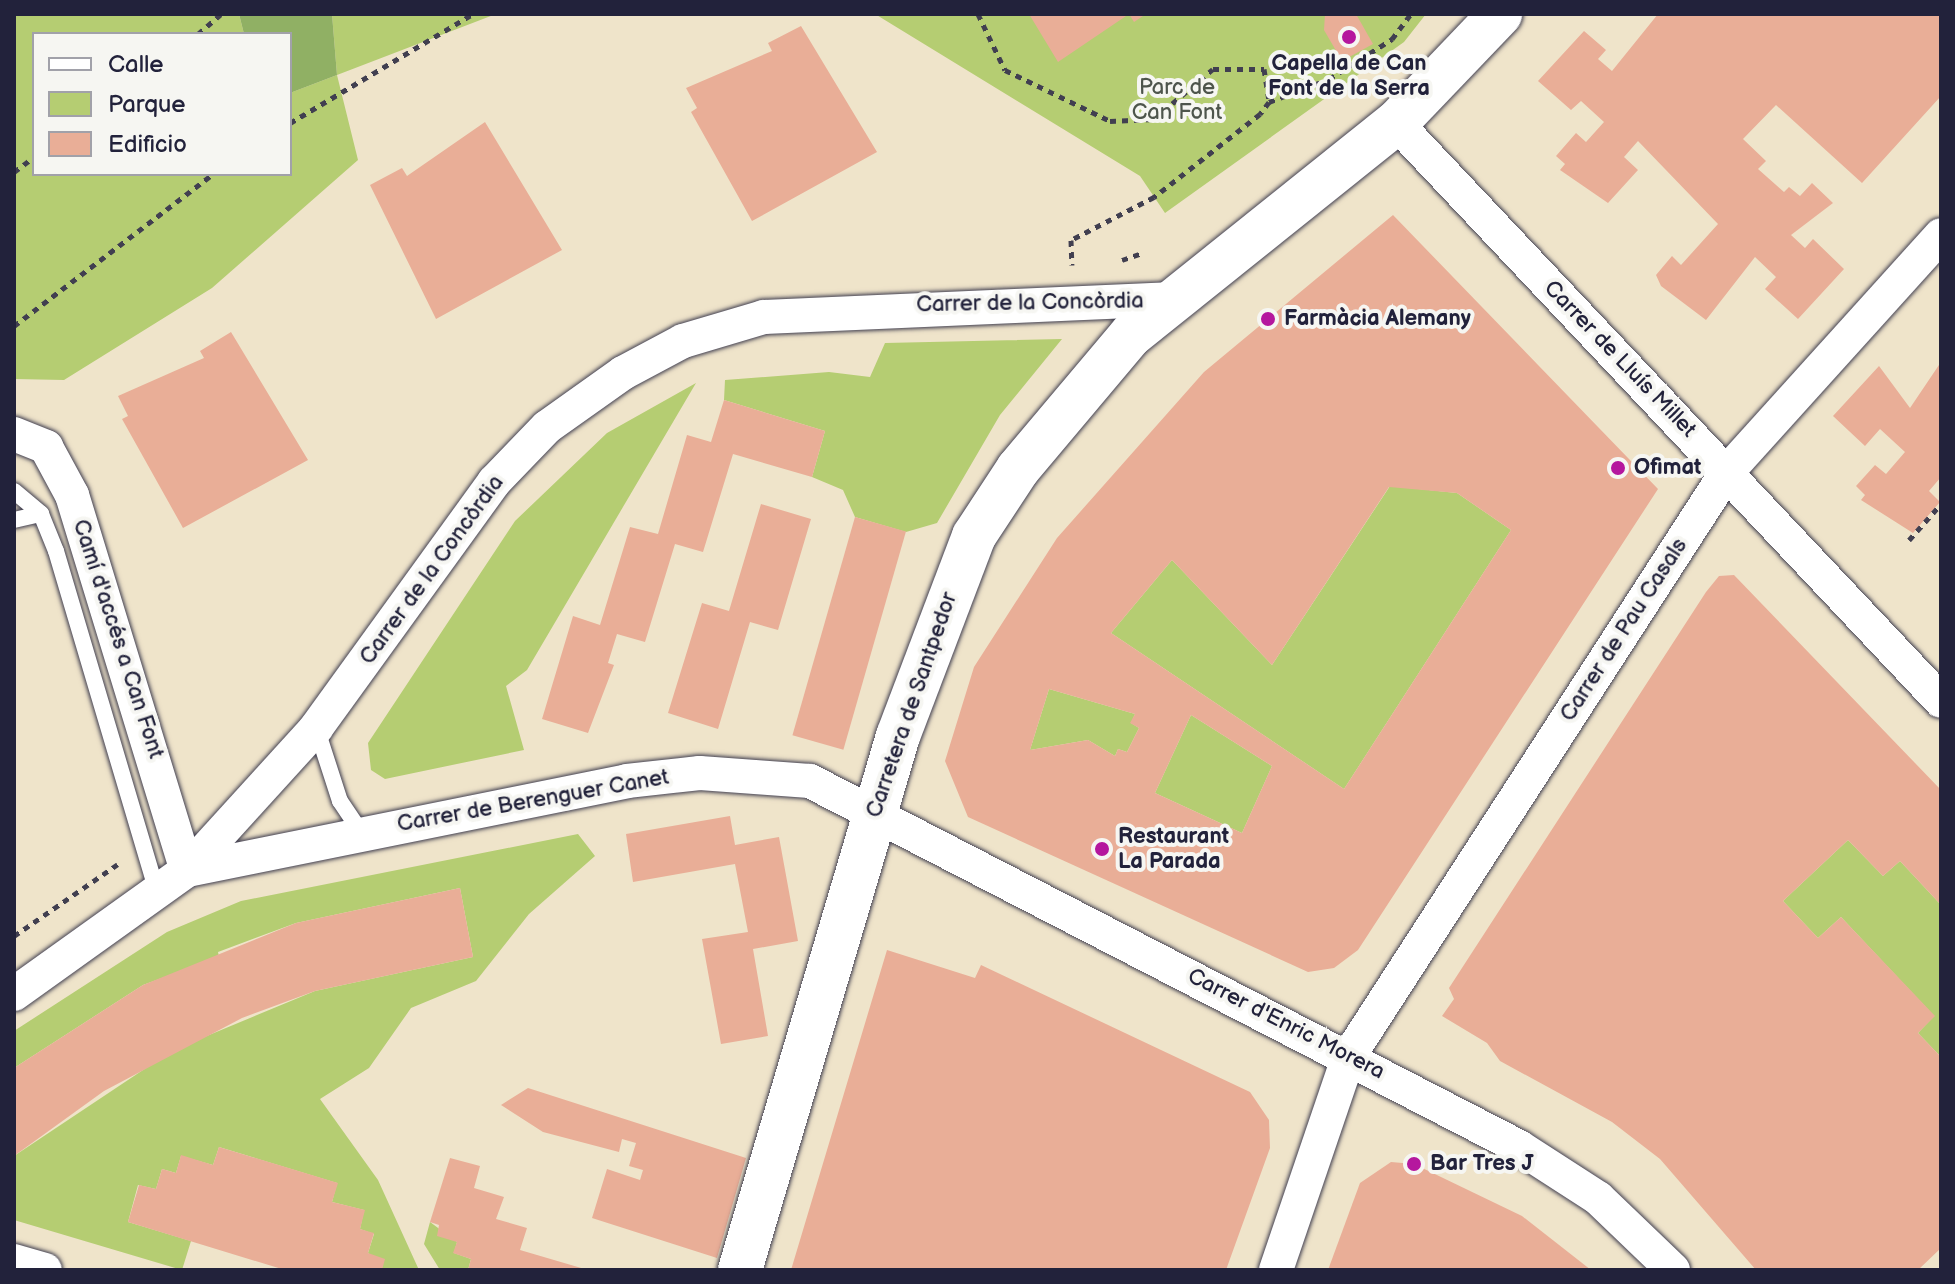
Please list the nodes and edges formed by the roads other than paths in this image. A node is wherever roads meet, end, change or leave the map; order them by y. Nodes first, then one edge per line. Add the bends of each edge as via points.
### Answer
1 (1500, 14) edge
2 (1396, 123) junction
3 (1941, 235) edge
4 (1175, 299) junction
5 (14, 434) edge
6 (1727, 472) junction
7 (14, 491) edge
8 (41, 514) junction
9 (14, 520) edge
10 (1941, 701) edge
11 (316, 728) junction
12 (876, 810) junction
13 (361, 832) junction
14 (187, 870) junction
15 (157, 892) junction
16 (14, 994) edge
17 (1349, 1056) junction
18 (14, 1261) edge
19 (45, 1270) edge
20 (740, 1270) edge
21 (1276, 1270) edge
22 (1673, 1270) edge

1 - 2 street, Carretera de Santpedor
2 - 4 street, Carretera de Santpedor
2 - 6 street, Carrer de Lluís Millet
3 - 6 street, Carrer de Pau Casals
4 - 11 street, Carrer de la Concòrdia via 877,307 764,317 683,341 547,427 494,482
4 - 12 street, Carretera de Santpedor via 1131,335 1018,469 974,536 935,626
5 - 14 street, Camí d'accés a Can Font via 46,447 61,468 154,744
6 - 10 street, Carrer de Lluís Millet
6 - 17 street, Carrer de Pau Casals
7 - 8 lane
8 - 9 lane
8 - 15 lane
11 - 13 lane via 331,781
11 - 14 street, Carrer de la Concòrdia
12 - 13 street, Carrer de Berenguer Canet via 810,781 700,773
12 - 17 street, Carrer d'Enric Morera
12 - 20 street, Carretera de Santpedor
13 - 14 street, Carrer de Berenguer Canet
14 - 15 street, Carrer de la Concòrdia
15 - 16 street, Carrer de la Concòrdia
17 - 21 street, Carrer de Pau Casals
17 - 22 street, Carrer d'Enric Morera via 1519,1147 1598,1198
18 - 19 street

